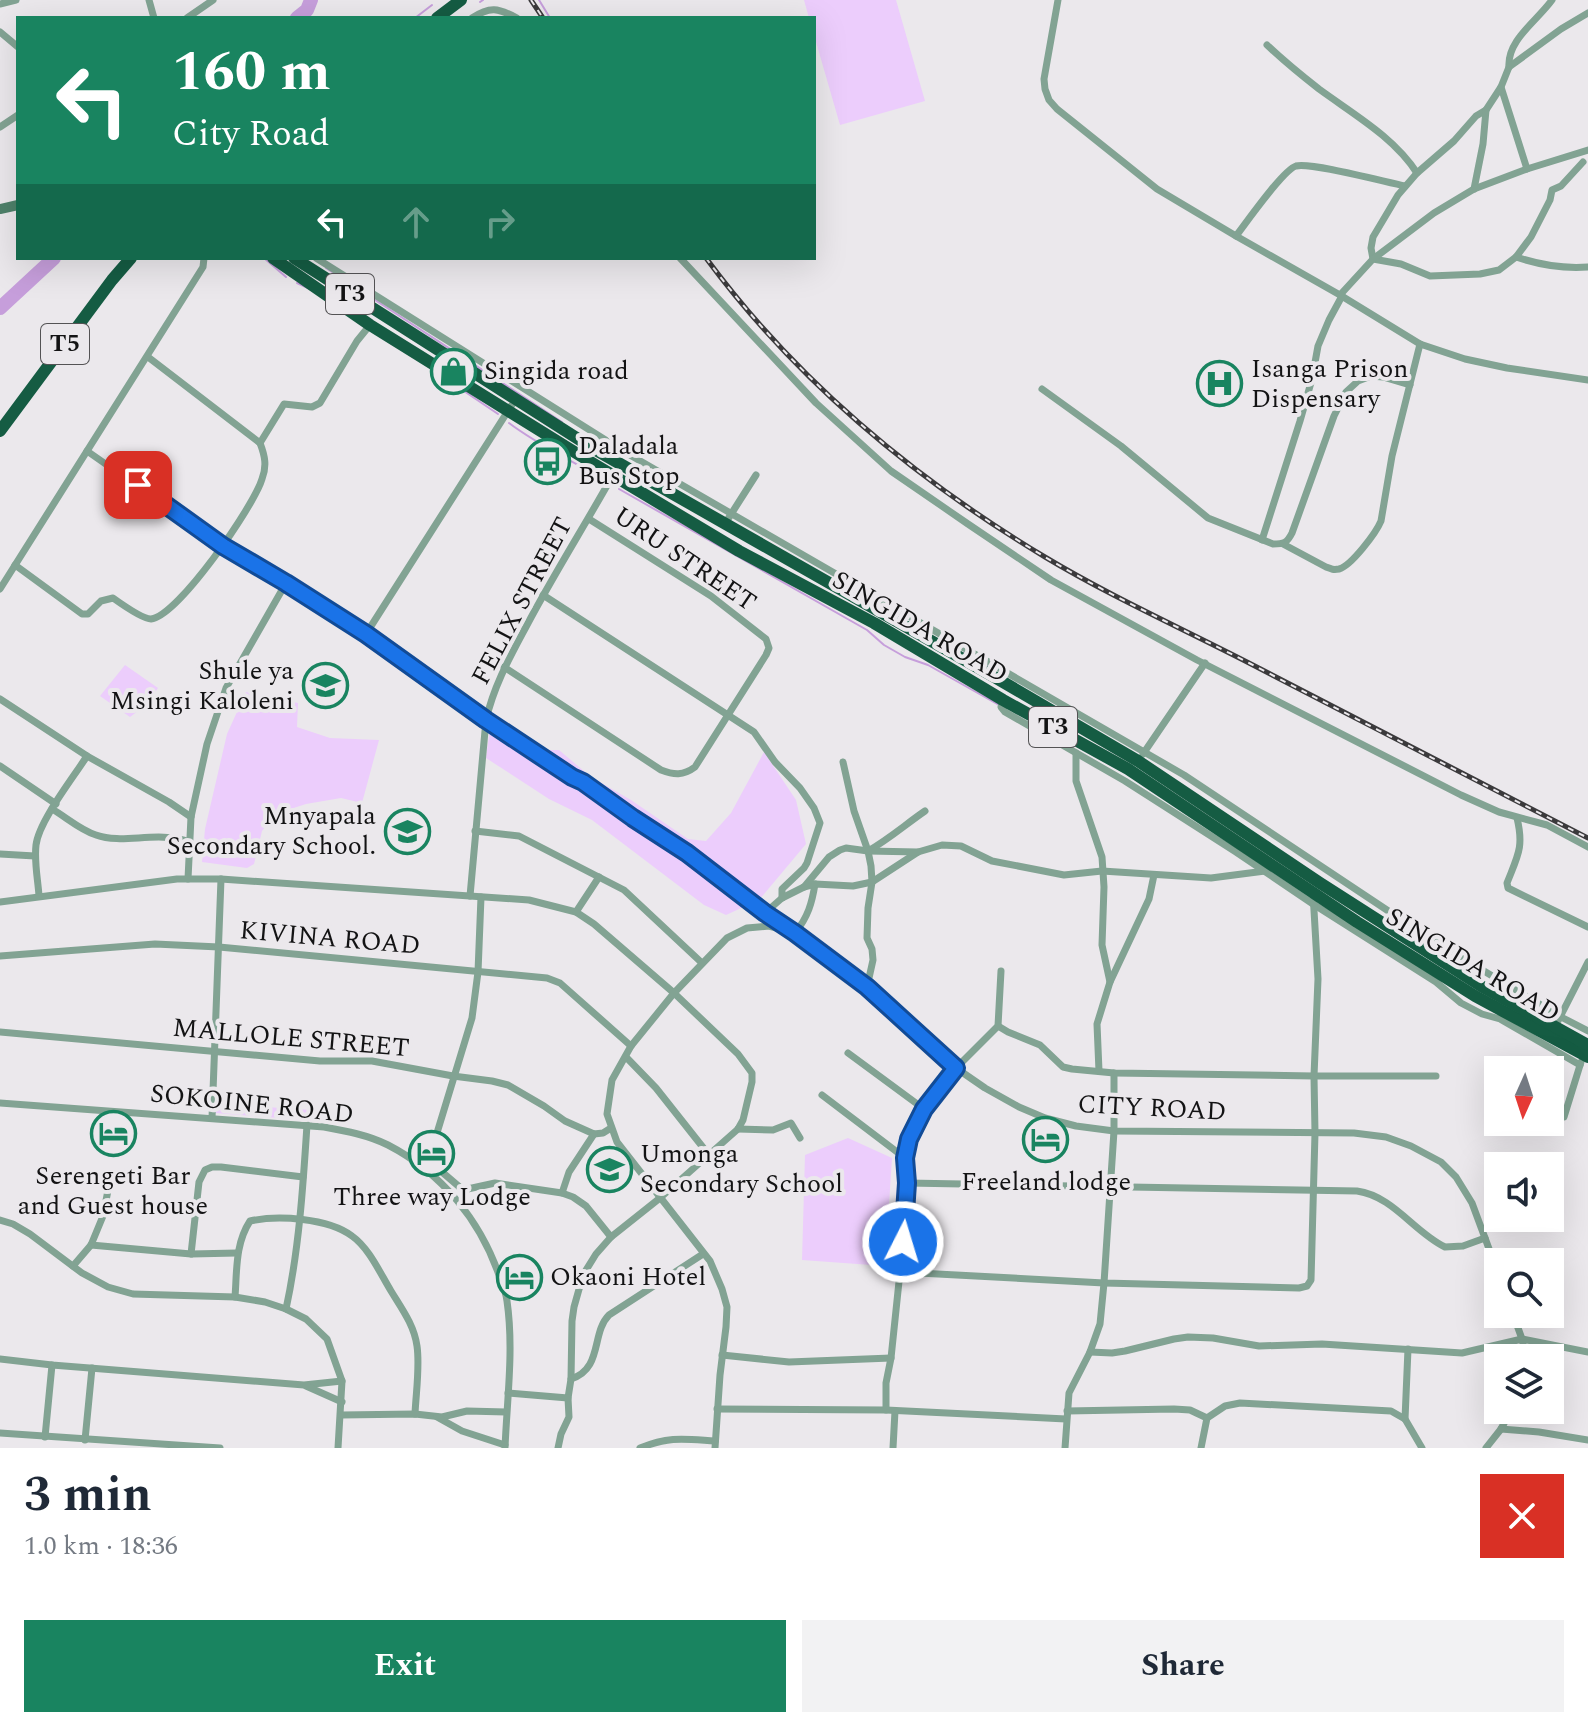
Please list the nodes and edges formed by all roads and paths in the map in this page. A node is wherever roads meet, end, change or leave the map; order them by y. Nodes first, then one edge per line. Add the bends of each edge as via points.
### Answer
1 (16, 0) edge
2 (213, 0) edge
3 (461, 0) edge
4 (1058, 0) edge
5 (1552, 0) edge
6 (0, 4) edge
7 (1588, 13) edge
8 (190, 16) edge
9 (440, 16) edge
10 (476, 16) edge
11 (513, 16) edge
12 (0, 32) edge
13 (16, 45) edge
14 (1267, 45) dead end
15 (1509, 67) junction
16 (1501, 87) junction
17 (1486, 110) junction
18 (1588, 150) edge
19 (1578, 153) junction
20 (1586, 165) edge
21 (1527, 169) junction
22 (1417, 173) junction
23 (1405, 186) junction
24 (1474, 189) junction
25 (1236, 236) junction
26 (1516, 257) junction
27 (1373, 259) junction
28 (129, 260) edge
29 (276, 260) edge
30 (297, 260) edge
31 (319, 260) edge
32 (682, 260) edge
33 (204, 262) edge
34 (1588, 267) edge
35 (1341, 295) junction
36 (370, 325) junction
37 (1420, 344) junction
38 (148, 357) junction
39 (1588, 380) edge
40 (1410, 385) junction
41 (1042, 389) dead end
42 (511, 405) junction
43 (0, 431) edge
44 (260, 443) junction
45 (87, 451) junction
46 (613, 475) junction
47 (756, 475) dead end
48 (589, 519) junction
49 (728, 519) junction
50 (1262, 540) junction
51 (1283, 544) junction
52 (223, 546) junction
53 (15, 565) junction
54 (286, 583) junction
55 (0, 589) edge
56 (543, 595) junction
57 (366, 634) junction
58 (1205, 663) junction
59 (504, 667) junction
60 (0, 699) edge
61 (1003, 700) junction
62 (728, 714) junction
63 (486, 720) junction
64 (1076, 753) junction
65 (87, 756) junction
66 (1141, 757) junction
67 (843, 762) dead end
68 (0, 766) edge
69 (54, 806) junction
70 (925, 811) dead end
71 (191, 817) junction
72 (1517, 818) junction
73 (475, 831) junction
74 (190, 842) junction
75 (1588, 847) edge
76 (868, 851) junction
77 (918, 852) junction
78 (0, 854) edge
79 (35, 856) junction
80 (1102, 871) junction
81 (1265, 871) junction
82 (1154, 875) junction
83 (599, 877) junction
84 (188, 879) junction
85 (221, 879) junction
86 (872, 882) junction
87 (815, 884) junction
88 (804, 887) junction
89 (1315, 893) junction
90 (39, 896) junction
91 (470, 896) junction
92 (481, 897) junction
93 (782, 898) junction
94 (0, 902) edge
95 (576, 912) junction
96 (765, 913) junction
97 (1588, 927) edge
98 (795, 933) junction
99 (219, 947) junction
100 (0, 956) edge
101 (1588, 962) edge
102 (702, 963) junction
103 (1001, 971) dead end
104 (478, 972) junction
105 (1110, 982) junction
106 (867, 987) junction
107 (674, 993) junction
108 (1558, 1022) junction
109 (998, 1026) junction
110 (1588, 1031) edge
111 (0, 1032) edge
112 (631, 1046) junction
113 (214, 1051) junction
114 (848, 1053) dead end
115 (1585, 1055) edge
116 (626, 1057) junction
117 (956, 1068) junction
118 (1099, 1071) junction
119 (1114, 1073) junction
120 (453, 1076) junction
121 (1314, 1076) junction
122 (1436, 1076) dead end
123 (822, 1095) dead end
124 (0, 1103) edge
125 (924, 1109) junction
126 (1564, 1117) dead end
127 (212, 1118) junction
128 (307, 1125) junction
129 (611, 1128) junction
130 (738, 1129) junction
131 (1114, 1131) junction
132 (1315, 1133) junction
133 (594, 1134) junction
134 (800, 1138) dead end
135 (709, 1155) junction
136 (905, 1158) junction
137 (428, 1160) junction
138 (426, 1169) junction
139 (303, 1177) junction
140 (110, 1180) dead end
141 (907, 1183) junction
142 (1110, 1188) junction
143 (1313, 1191) junction
144 (562, 1193) junction
145 (660, 1198) junction
146 (300, 1219) junction
147 (0, 1220) edge
148 (611, 1237) junction
149 (1485, 1238) junction
150 (91, 1245) junction
151 (1489, 1248) edge
152 (237, 1253) junction
153 (191, 1254) junction
154 (703, 1254) junction
155 (73, 1266) junction
156 (900, 1272) junction
157 (1104, 1283) junction
158 (235, 1297) junction
159 (286, 1309) junction
160 (1518, 1328) edge
161 (1522, 1339) junction
162 (1523, 1344) edge
163 (1408, 1349) junction
164 (1090, 1352) junction
165 (1588, 1352) edge
166 (722, 1355) junction
167 (891, 1358) junction
168 (0, 1359) edge
169 (52, 1365) junction
170 (92, 1368) junction
171 (571, 1379) junction
172 (342, 1381) junction
173 (304, 1385) junction
174 (508, 1393) junction
175 (568, 1398) junction
176 (342, 1402) junction
177 (717, 1409) junction
178 (886, 1410) junction
179 (895, 1411) junction
180 (506, 1412) junction
181 (415, 1414) junction
182 (341, 1415) junction
183 (1067, 1415) junction
184 (435, 1416) junction
185 (1207, 1418) junction
186 (1405, 1419) junction
187 (1504, 1424) edge
188 (1501, 1429) junction
189 (0, 1433) edge
190 (45, 1437) junction
191 (85, 1440) junction
192 (1588, 1440) edge
193 (715, 1444) edge
194 (163, 1445) edge
195 (505, 1446) edge
196 (220, 1448) edge
197 (338, 1448) edge
198 (558, 1448) edge
199 (640, 1448) edge
200 (893, 1448) edge
201 (1065, 1448) edge
202 (1201, 1448) edge
203 (1422, 1448) edge
204 (1486, 1448) edge

1 - 6 street
2 - 8 street
3 - 9 highway
4 - 25 street via 1044,79 1049,100 1157,189
5 - 15 street via 1517,40 1508,56
7 - 15 street
10 - 11 street via 495,9
12 - 13 street
14 - 22 street via 1384,137
15 - 16 street
16 - 17 street
16 - 21 street
17 - 22 street
17 - 24 street
18 - 19 street
19 - 20 street
19 - 21 street
20 - 26 street via 1552,190
21 - 24 street
22 - 23 street
23 - 25 street via 1296,166
23 - 27 street via 1373,237
24 - 27 street
25 - 35 street
26 - 27 street via 1490,273 1439,277
26 - 34 street via 1563,269
27 - 35 street
28 - 43 highway, T5
29 - 36 highway, SINGIDA ROAD / T3
30 - 42 highway, SINGIDA ROAD / T3
31 - 49 street
32 - 58 street via 816,403 891,471 1051,580
33 - 38 street
35 - 37 street
35 - 50 street via 1318,346
36 - 42 highway, SINGIDA ROAD / T3
36 - 44 street via 320,403 284,404
37 - 39 street via 1507,368
37 - 40 street
38 - 44 street
38 - 45 street
40 - 51 street via 1371,376 1346,392 1292,533
40 - 51 street via 1380,525 1351,562 1334,570
41 - 50 street via 1208,518
42 - 46 highway, SINGIDA ROAD / T3
42 - 49 highway, SINGIDA ROAD / T3
42 - 57 street
44 - 52 street via 263,478
45 - 52 street
45 - 53 street
46 - 48 street, FELIX STREET
46 - 61 highway, SINGIDA ROAD / T3
47 - 49 street
48 - 56 street, FELIX STREET
48 - 62 street, URU STREET via 711,596 766,639 766,655
49 - 66 highway, SINGIDA ROAD / T3
50 - 51 street
52 - 53 street via 184,595 152,619 113,598 82,614
52 - 54 street
53 - 55 street
54 - 57 street
54 - 71 street via 226,688
56 - 59 street, FELIX STREET
56 - 62 street
57 - 63 street
58 - 66 street
58 - 72 street via 1461,795
59 - 62 street, URU STREET via 674,775 695,767
59 - 63 street, FELIX STREET
60 - 65 street
61 - 64 street via 1005,712
61 - 89 highway, SINGIDA ROAD / T3 via 1128,769
62 - 93 street via 754,732 808,798 820,823 807,863 782,889
63 - 73 street, FELIX STREET
63 - 96 street via 678,846
64 - 80 street via 1076,781
64 - 81 street
65 - 69 street
65 - 71 street
66 - 89 highway, SINGIDA ROAD / T3
66 - 108 street via 1222,800
67 - 76 street
68 - 69 street
69 - 74 street via 95,835 165,836
69 - 79 street via 37,837
70 - 76 street
71 - 74 street
72 - 75 street via 1547,825
72 - 97 street via 1521,844 1508,888
73 - 83 street via 519,836
73 - 91 street, FELIX STREET
74 - 84 street
76 - 77 street
76 - 86 street
76 - 88 street via 836,852
77 - 80 street via 961,846 992,861 1064,875
77 - 86 street
78 - 79 street
79 - 90 street
80 - 82 street
80 - 105 street via 1102,945
81 - 82 street via 1211,878
81 - 89 street
82 - 105 street via 1149,899
83 - 95 street
83 - 102 street via 624,890
84 - 85 street
84 - 90 street
85 - 91 street
85 - 99 street
86 - 87 street
86 - 106 street via 867,938 873,960
87 - 88 street
87 - 98 street via 809,914
88 - 93 street
89 - 108 highway, SINGIDA ROAD / T3 via 1481,986
89 - 115 highway, SINGIDA ROAD / T3 via 1475,996
89 - 121 street
90 - 94 street
91 - 92 street
92 - 95 street via 529,900
92 - 104 street
93 - 96 street
95 - 107 street
96 - 98 street
98 - 102 street, CITY ROAD via 769,926 747,928 727,938
98 - 106 street, CITY ROAD
99 - 100 street, KIVINA ROAD via 155,944
99 - 104 street, KIVINA ROAD
99 - 113 street
101 - 108 street
102 - 107 street, CITY ROAD
103 - 109 street
104 - 112 street, KIVINA ROAD via 560,983
104 - 120 street via 472,1018
105 - 118 street via 1097,1024
106 - 117 street, CITY ROAD
107 - 112 street, CITY ROAD
107 - 130 street via 752,1073
108 - 110 street
108 - 115 highway, SINGIDA ROAD / T3
109 - 117 street
109 - 118 street via 1040,1045 1063,1067
111 - 113 street, MALLOLE STREET
112 - 116 street, CITY ROAD
113 - 120 street, MALLOLE STREET via 372,1061
113 - 127 street
114 - 125 street
115 - 126 street
116 - 129 street, CITY ROAD via 612,1080 607,1114
116 - 135 street
117 - 125 street
117 - 131 street, CITY ROAD via 1045,1118
118 - 119 street
119 - 121 street
119 - 131 street
120 - 133 street, MALLOLE STREET via 508,1085
120 - 137 street
121 - 122 street
121 - 132 street
123 - 136 street
124 - 127 street, SOKOINE ROAD
125 - 136 street
127 - 128 street, SOKOINE ROAD
128 - 138 street, SOKOINE ROAD via 355,1132
128 - 139 street
129 - 133 street
129 - 145 street
130 - 134 street via 773,1130 791,1123
130 - 135 street
131 - 132 street, CITY ROAD
131 - 142 street
132 - 143 street
132 - 149 street, CITY ROAD via 1386,1137 1441,1162 1472,1203
133 - 144 street
135 - 145 street
136 - 141 street
137 - 138 street
137 - 144 street via 463,1190 495,1183
138 - 174 street, SOKOINE ROAD via 480,1230 494,1259 507,1298
139 - 146 street
139 - 153 street via 221,1167 205,1170
140 - 150 street
141 - 142 street
141 - 156 street
142 - 143 street
142 - 157 street
143 - 149 street via 1374,1195 1445,1247
143 - 157 street via 1307,1286
144 - 148 street via 586,1206
145 - 148 street
145 - 154 street
146 - 152 street via 250,1221
146 - 159 street
146 - 181 street via 337,1227 354,1237 413,1327 418,1348
147 - 155 street via 30,1234
148 - 171 street via 583,1275 572,1321
149 - 151 street, CITY ROAD
150 - 153 street
150 - 155 street
152 - 153 street
152 - 158 street
154 - 166 street via 727,1307
154 - 171 street via 609,1315 585,1371
155 - 158 street via 108,1287 133,1294
156 - 157 street
156 - 167 street
157 - 164 street via 1100,1324
158 - 159 street
159 - 172 street via 327,1339
160 - 161 street
161 - 162 street
161 - 163 street via 1468,1352
161 - 165 street
163 - 164 street via 1259,1346 1188,1337 1112,1353
163 - 186 street
164 - 183 street via 1069,1393
166 - 167 street via 789,1362
166 - 177 street
167 - 178 street
168 - 169 street
169 - 170 street
169 - 190 street
170 - 173 street
170 - 191 street
171 - 175 street
172 - 173 street
172 - 176 street
173 - 176 street
174 - 175 street
174 - 180 street, SOKOINE ROAD
175 - 198 street via 569,1417
176 - 182 street
177 - 178 street
177 - 193 street
178 - 179 street
179 - 183 street
179 - 200 street
180 - 184 street
180 - 195 street, SOKOINE ROAD
181 - 182 street
181 - 184 street
182 - 197 street
183 - 185 street via 1190,1410
183 - 201 street
184 - 195 street
185 - 186 street via 1240,1403 1391,1411
185 - 202 street
186 - 203 street
187 - 188 street
188 - 192 street
188 - 204 street
189 - 190 street
190 - 191 street
191 - 194 street
193 - 199 street via 669,1439
194 - 196 street

